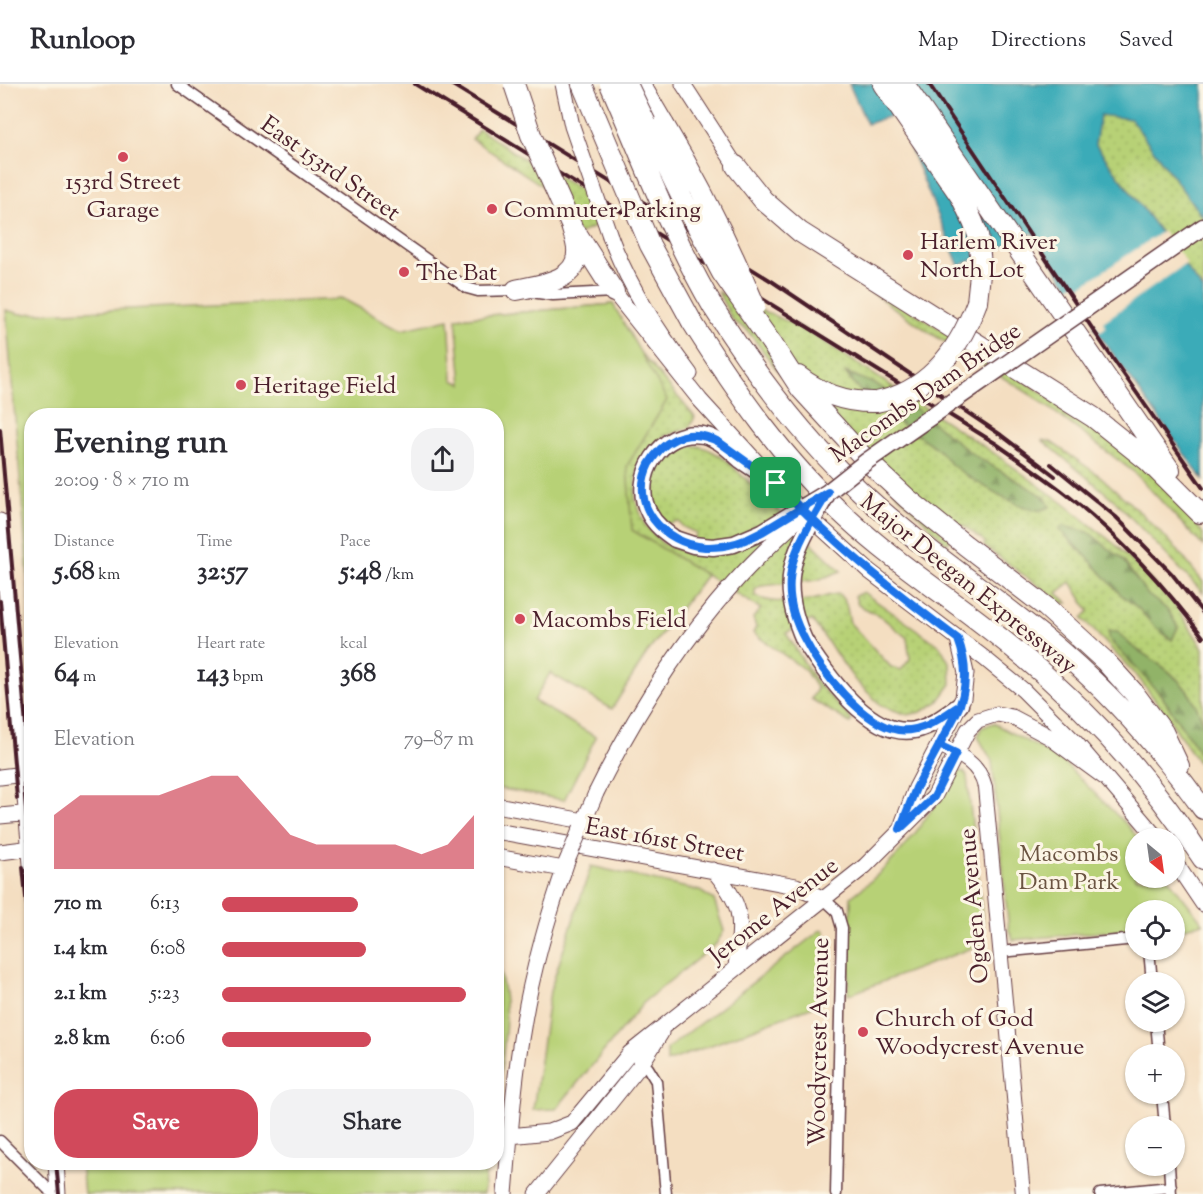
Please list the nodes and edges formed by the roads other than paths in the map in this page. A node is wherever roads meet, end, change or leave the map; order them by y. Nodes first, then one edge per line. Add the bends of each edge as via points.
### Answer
1 (177, 84) edge
2 (514, 84) edge
3 (563, 84) edge
4 (582, 84) edge
5 (610, 84) edge
6 (627, 84) edge
7 (640, 84) edge
8 (683, 84) edge
9 (883, 84) edge
10 (904, 84) edge
11 (736, 166) joint
12 (1203, 227) edge
13 (582, 251) junction
14 (516, 290) junction
15 (614, 292) junction
16 (772, 344) junction
17 (788, 369) junction
18 (728, 429) junction
19 (867, 461) junction
20 (776, 483) junction
21 (828, 492) junction
22 (1201, 516) edge
23 (0, 521) edge
24 (0, 527) edge
25 (958, 639) junction
26 (960, 705) junction
27 (939, 745) junction
28 (24, 746) edge
29 (956, 753) junction
30 (24, 773) edge
31 (0, 777) edge
32 (1104, 777) junction
33 (1198, 802) edge
34 (504, 807) edge
35 (24, 814) edge
36 (0, 816) edge
37 (582, 824) junction
38 (1148, 828) edge
39 (900, 829) junction
40 (504, 832) edge
41 (24, 849) edge
42 (0, 852) edge
43 (504, 858) edge
44 (1203, 859) edge
45 (566, 865) junction
46 (713, 870) junction
47 (1185, 877) edge
48 (824, 899) junction
49 (1203, 904) edge
50 (1125, 940) edge
51 (1000, 952) junction
52 (736, 967) junction
53 (636, 1058) junction
54 (510, 1136) junction
55 (0, 1141) edge
56 (24, 1165) edge
57 (29, 1170) edge
58 (56, 1170) edge
59 (1170, 1176) edge
60 (1171, 1191) edge
61 (53, 1194) edge
62 (58, 1194) edge
63 (505, 1194) edge
64 (537, 1194) edge
65 (666, 1194) edge
66 (836, 1194) edge
67 (1023, 1194) edge
68 (1100, 1194) edge

1 - 14 street, East 153rd Street via 462,286 478,291
2 - 13 highway, bridge via 531,135
3 - 18 main road, bridge via 572,126 624,271 644,307
4 - 44 highway, Major Deegan Expressway, bridge via 650,245 692,322 777,444 846,518 1070,697 1137,769
5 - 33 highway, Major Deegan Expressway, bridge via 689,265 713,307 808,438 893,520 1065,655 1139,729
6 - 16 highway, bridge via 722,273
7 - 16 highway, bridge via 737,262
8 - 11 main road
9 - 17 highway, bridge via 961,197 973,222 981,265 977,302 957,345 940,367 916,387 891,399 863,402 840,398
10 - 22 highway
11 - 22 highway via 764,200 800,232 1109,428 1153,465
12 - 19 main road, Macombs Dam Bridge, bridge
13 - 14 highway via 561,278
13 - 15 highway
14 - 15 street via 553,295
15 - 18 main road, Major Deegan Expressway via 670,365
16 - 17 highway
17 - 19 highway via 801,389
18 - 20 main road, Major Deegan Expressway
19 - 21 main road, Macombs Dam Bridge, bridge
19 - 33 highway via 908,499 1064,622 1120,677 1163,732
20 - 21 main road, bridge via 711,438 696,434 672,440 652,459 643,490 649,513 660,528 675,539 703,547 734,544 753,537
20 - 25 main road, Major Deegan Expressway via 847,552
21 - 26 main road, bridge via 795,553 790,572 790,599 804,640 858,707 891,728 916,729
21 - 37 main road, Macombs Dam Bridge, bridge via 728,589 689,638 632,723
23 - 24 main road
24 - 28 main road
25 - 26 main road, Jerome Avenue via 966,674
25 - 32 main road, Major Deegan Expressway via 1040,706
26 - 27 main road, Jerome Avenue
27 - 29 street, Ogden Avenue
27 - 39 main road, Jerome Avenue
29 - 32 main road, Jerome Avenue via 974,723 1002,714 1041,732
29 - 39 main road, Jerome Avenue via 934,797
29 - 51 street, Ogden Avenue via 977,768 983,781
30 - 31 main road
32 - 38 main road
34 - 37 main road, East 161st Street
35 - 36 main road
37 - 45 main road, Macombs Dam Bridge, bridge
39 - 48 main road, Jerome Avenue via 865,866
40 - 46 main road, East 161st Street
41 - 42 main road
43 - 45 main road, East 161st Street
45 - 54 main road, Macombs Dam Bridge via 531,987
46 - 48 main road, East 161st Street via 796,886
46 - 52 main road via 729,889 739,914
47 - 49 main road
48 - 52 main road, Jerome Avenue
48 - 66 street, Woodycrest Avenue via 837,911 842,927
50 - 51 street
51 - 67 street, Ogden Avenue
52 - 53 main road, Jerome Avenue via 669,1021
53 - 54 main road, Jerome Avenue via 572,1123 549,1132
53 - 64 main road, Jerome Avenue
53 - 65 street via 652,1073 657,1089
54 - 63 main road, Macombs Dam Bridge
55 - 56 street
57 - 61 street
58 - 62 main road
59 - 60 street
60 - 68 street

